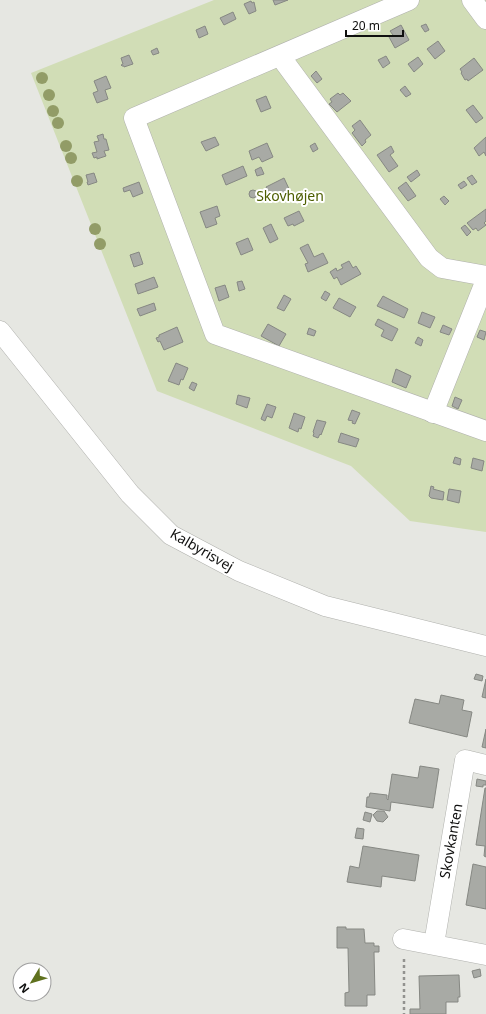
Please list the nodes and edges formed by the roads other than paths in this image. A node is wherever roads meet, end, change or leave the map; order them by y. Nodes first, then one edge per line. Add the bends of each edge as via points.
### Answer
1 (409, 0) edge
2 (472, 0) edge
3 (486, 19) edge
4 (280, 56) junction
5 (486, 276) edge
6 (486, 280) edge
7 (0, 331) edge
8 (433, 413) junction
9 (486, 431) edge
10 (486, 646) edge
11 (486, 765) edge
12 (403, 939) road end
13 (434, 944) junction
14 (486, 954) edge

1 - 4 street
2 - 3 street
4 - 5 street via 429,258 442,268
4 - 8 street via 134,118 215,334
6 - 8 street
7 - 10 street, Kalbyrisvej via 130,494 171,535 239,571 325,606
8 - 9 street
11 - 13 street, Skovkanten via 465,760
12 - 13 street
13 - 14 street

